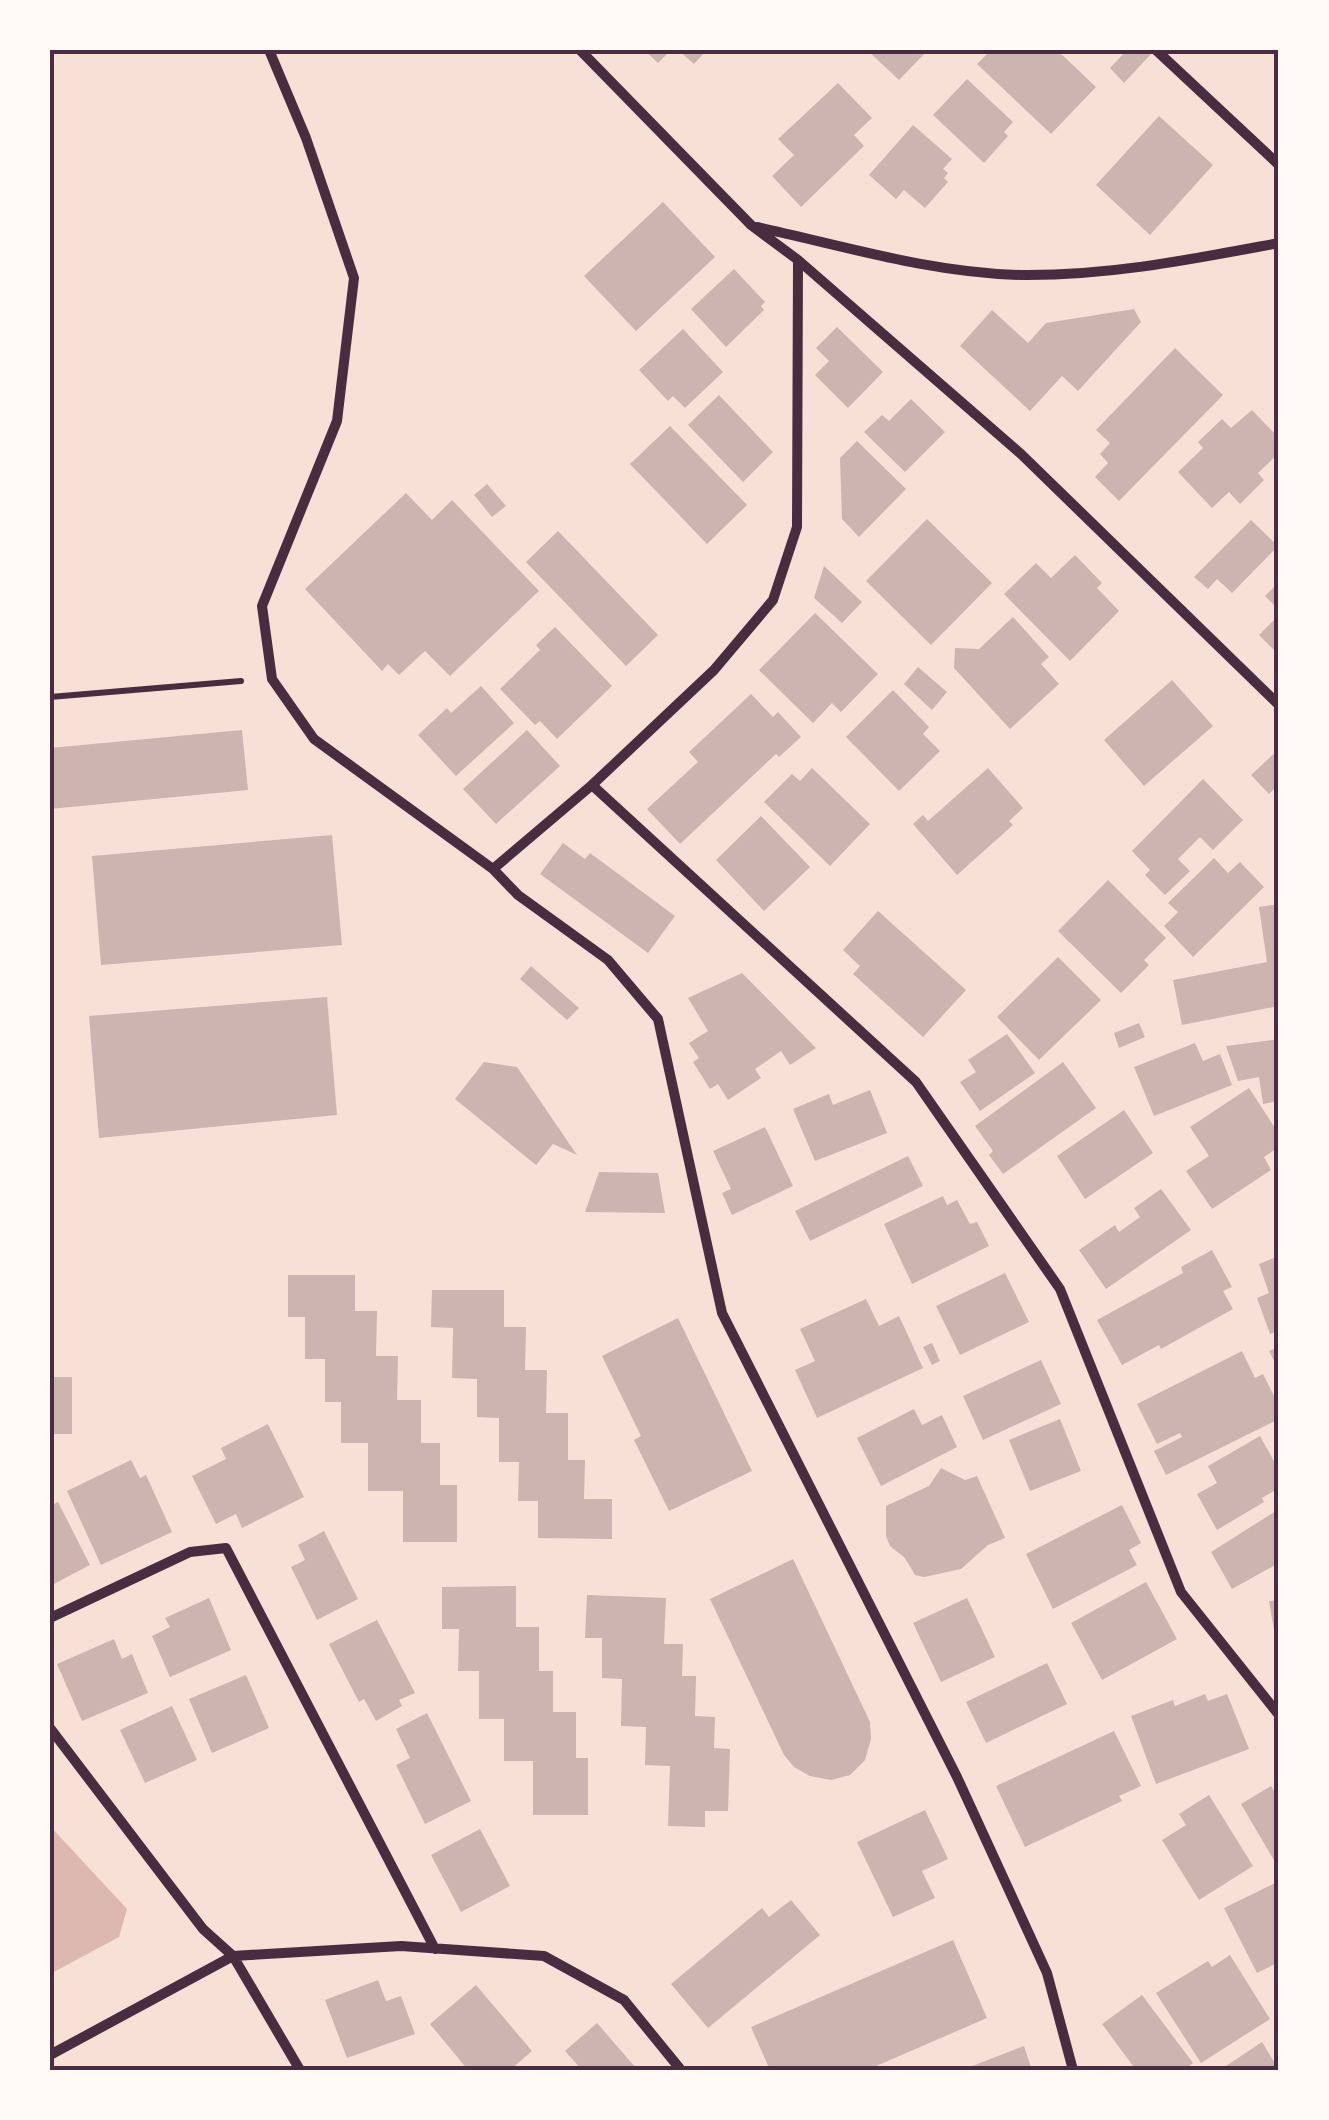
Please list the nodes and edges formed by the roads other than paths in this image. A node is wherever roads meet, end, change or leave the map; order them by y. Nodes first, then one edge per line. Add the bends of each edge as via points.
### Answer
1 (269, 50) edge
2 (580, 50) edge
3 (1156, 50) edge
4 (1279, 165) edge
5 (752, 225) junction
6 (1279, 243) edge
7 (798, 260) junction
8 (1279, 705) edge
9 (592, 786) junction
10 (493, 870) junction
11 (50, 1618) edge
12 (1279, 1715) edge
13 (50, 1728) edge
14 (435, 1949) junction
15 (233, 1956) junction
16 (50, 2054) edge
17 (300, 2070) edge
18 (681, 2070) edge
19 (1073, 2070) edge

1 - 10 street via 354,278 336,422 262,606 272,678 314,739
2 - 5 street
3 - 4 street
5 - 6 street via 931,265 1019,274 1138,270
5 - 7 street
7 - 8 street via 1021,454
7 - 9 street via 797,528 773,600 714,670
9 - 10 street
9 - 12 street via 916,1082 1060,1290 1180,1592
10 - 19 street via 608,960 658,1019 722,1313 966,1795 1047,1972
11 - 14 street via 190,1552 226,1548
13 - 15 street via 203,1929
14 - 15 street
14 - 18 street via 544,1956 624,2000
15 - 16 street
15 - 17 street

